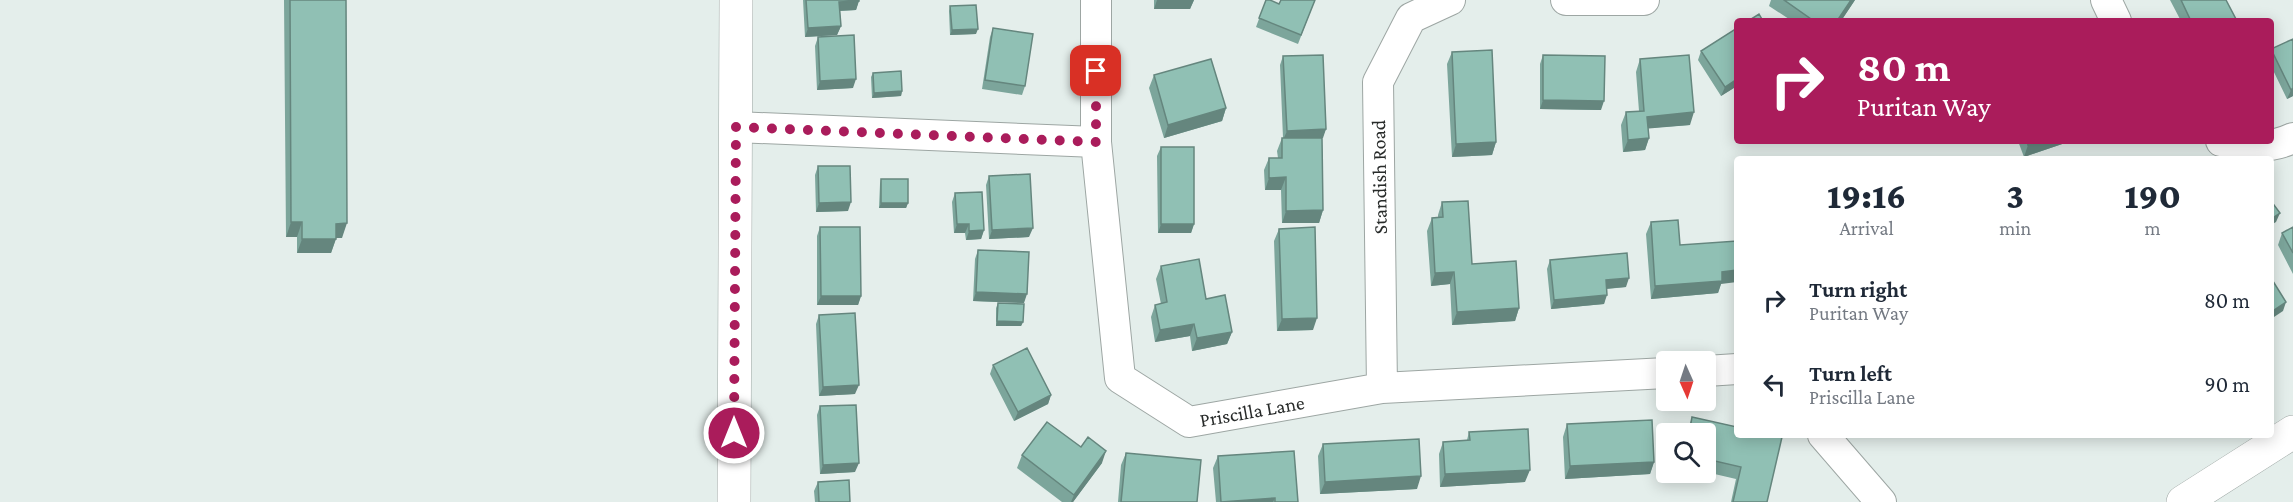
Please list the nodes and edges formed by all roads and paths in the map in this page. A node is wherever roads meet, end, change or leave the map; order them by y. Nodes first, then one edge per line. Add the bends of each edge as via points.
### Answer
1 (736, 0) edge
2 (1096, 0) edge
3 (1450, 0) edge
4 (1566, 0) edge
5 (1644, 0) edge
6 (2106, 0) edge
7 (2115, 18) edge
8 (736, 127) junction
9 (2293, 138) edge
10 (1096, 142) junction
11 (2237, 144) edge
12 (1734, 369) edge
13 (1716, 370) edge
14 (1656, 373) edge
15 (1382, 387) junction
16 (2293, 432) edge
17 (1826, 438) edge
18 (2190, 500) edge
19 (734, 502) edge
20 (1881, 502) edge

1 - 8 main road
2 - 10 street, Priscilla Lane
3 - 15 street, Standish Road via 1411,18 1378,82
4 - 5 street
6 - 7 street
8 - 10 street
8 - 19 main road
9 - 11 street via 2276,146
10 - 15 street, Priscilla Lane via 1120,378 1189,422
12 - 13 street
14 - 15 street, Priscilla Lane
16 - 18 main road
17 - 20 street

